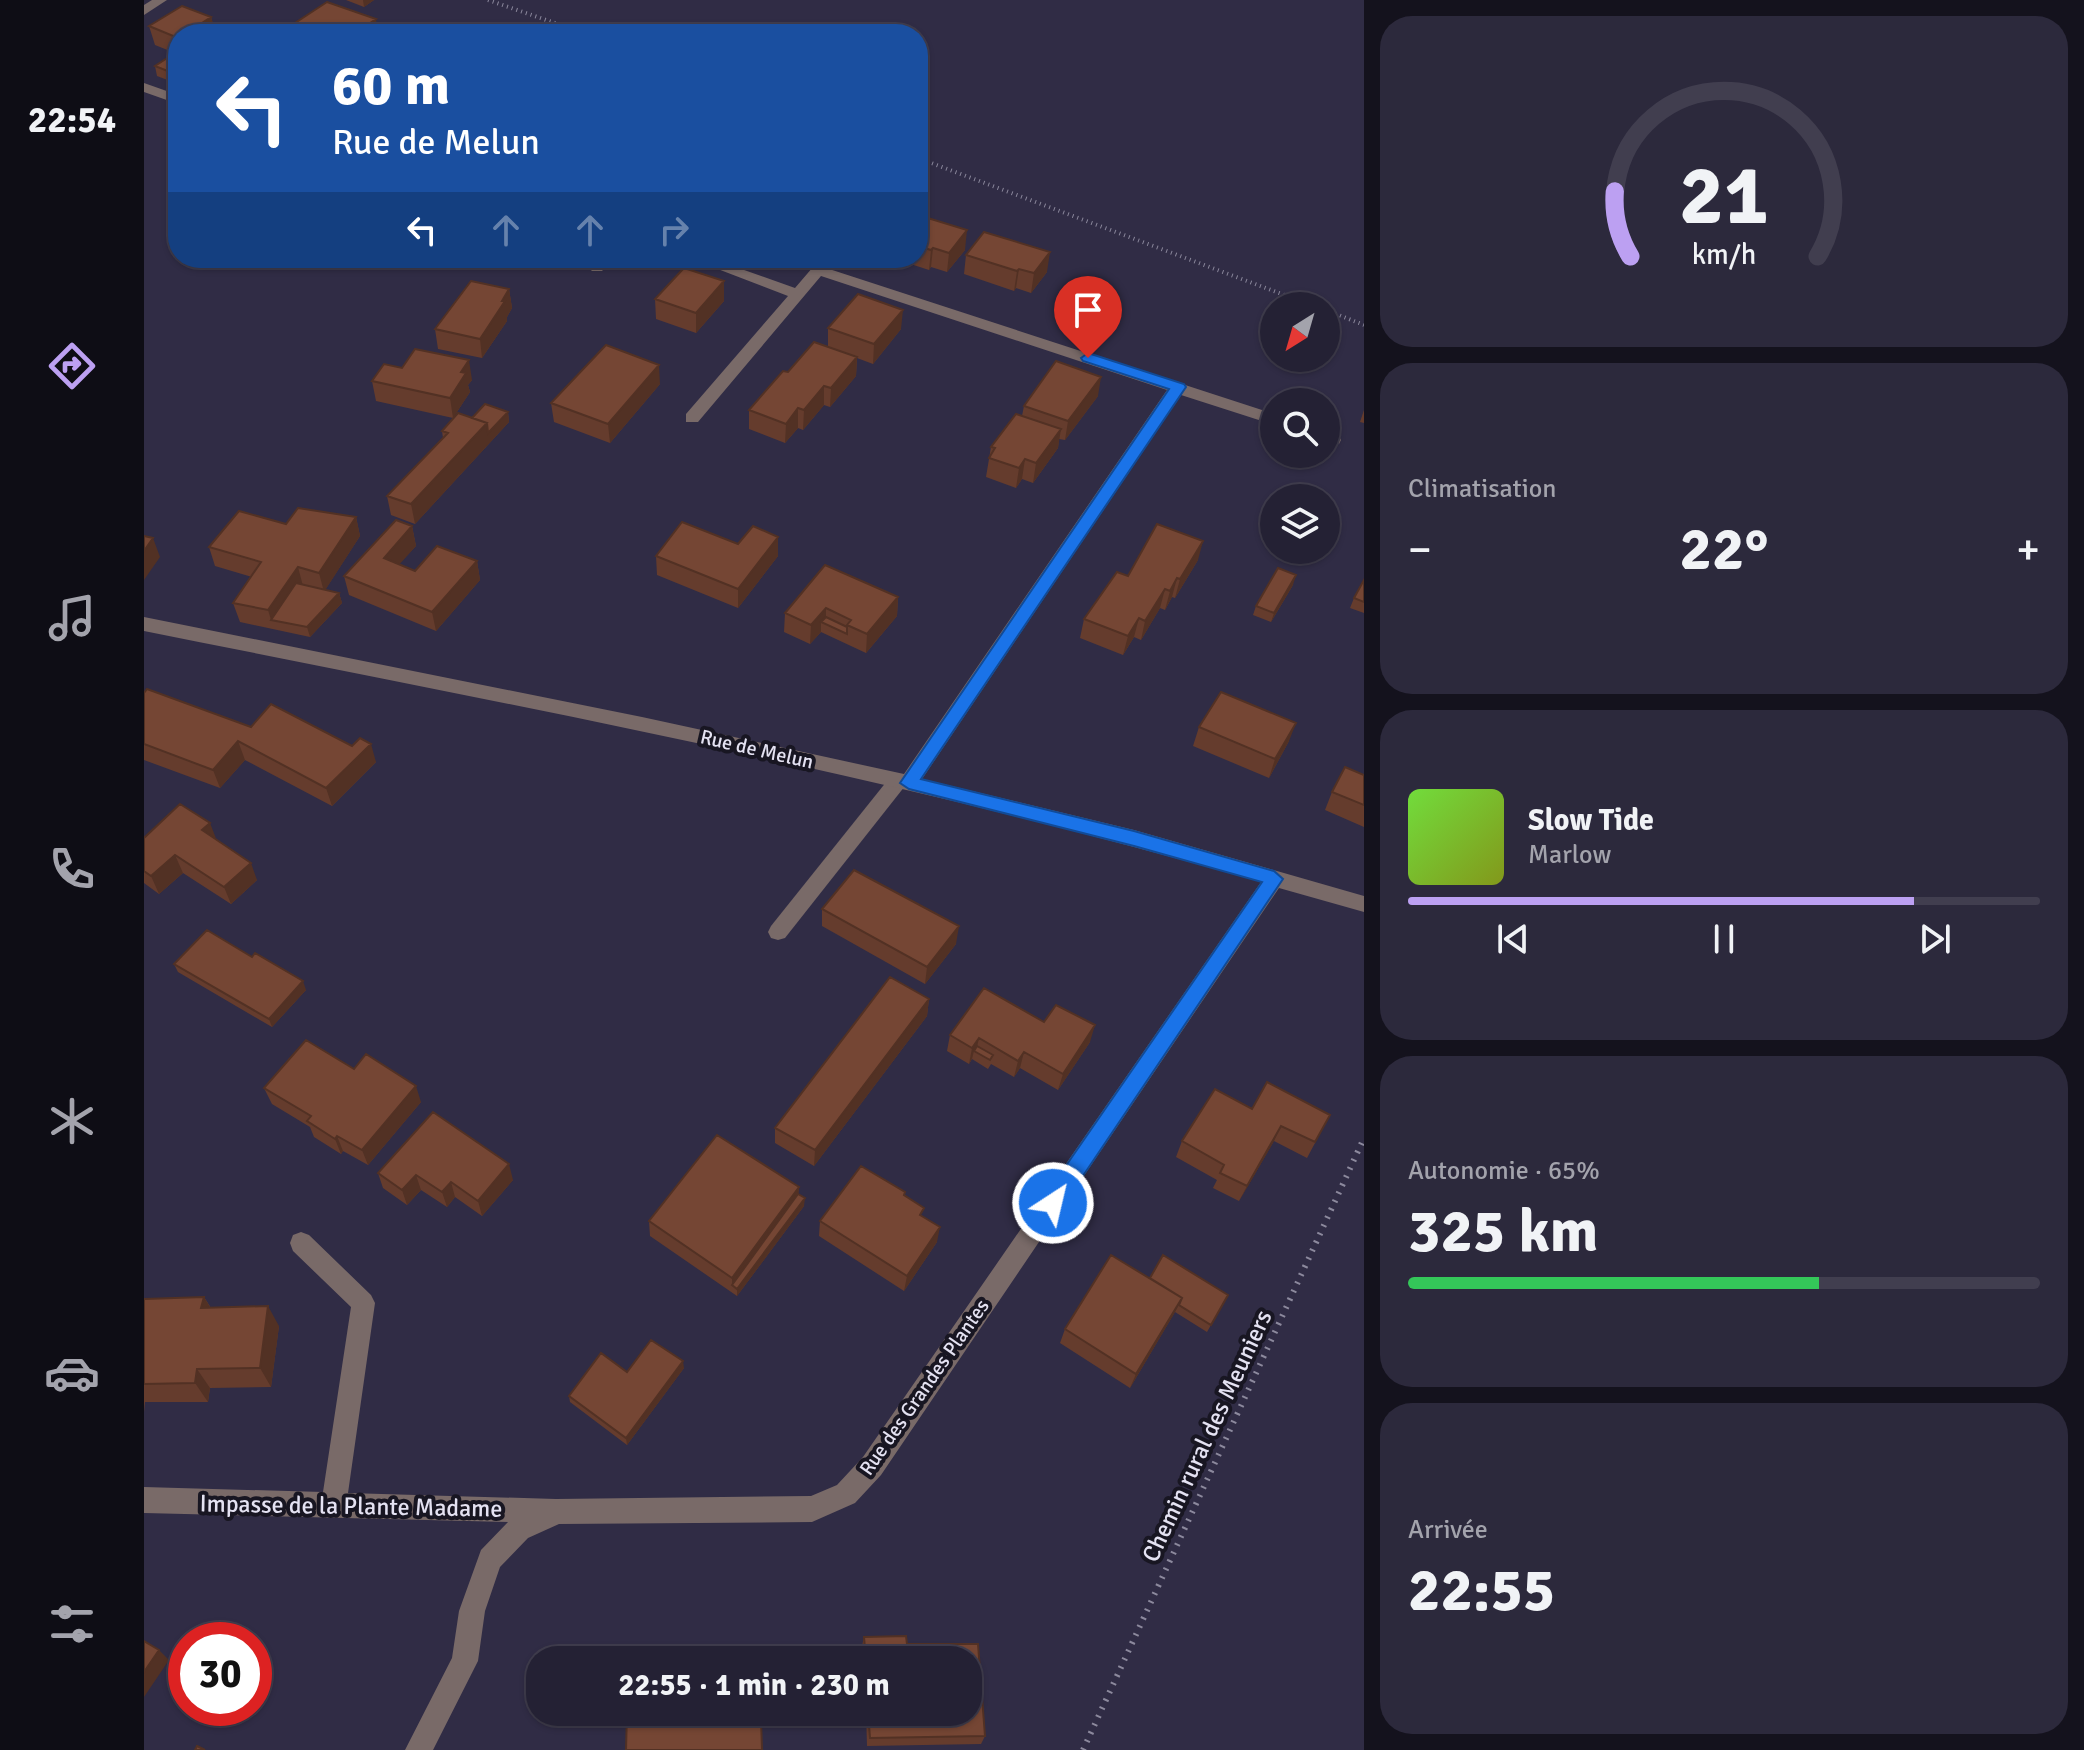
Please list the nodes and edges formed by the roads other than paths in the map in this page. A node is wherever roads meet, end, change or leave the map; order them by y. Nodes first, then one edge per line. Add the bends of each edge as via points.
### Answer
1 (161, 0) edge
2 (144, 11) edge
3 (144, 87) edge
4 (168, 96) edge
5 (724, 268) edge
6 (797, 294) junction
7 (1178, 387) junction
8 (1260, 415) edge
9 (692, 418) dead end
10 (144, 624) edge
11 (903, 782) junction
12 (1274, 879) junction
13 (1364, 904) edge
14 (778, 932) dead end
15 (301, 1243) dead end
16 (144, 1500) edge
17 (334, 1506) junction
18 (558, 1511) junction
19 (419, 1750) edge

1 - 2 street
3 - 4 street
5 - 6 street
6 - 7 street via 818,270
6 - 9 street
7 - 8 street
7 - 11 street
10 - 11 street, Rue de Melun
11 - 12 street, Rue de Melun via 1134,838
11 - 14 street
12 - 13 street, Rue de Melun
12 - 18 street, Rue des Grandes Plantes via 872,1466 846,1494 812,1509
15 - 17 street via 363,1303
16 - 17 street, Impasse de la Plante Madame
17 - 18 street, Impasse de la Plante Madame
18 - 19 street, Rue des Grandes Plantes via 519,1529 490,1559 472,1611 465,1661

